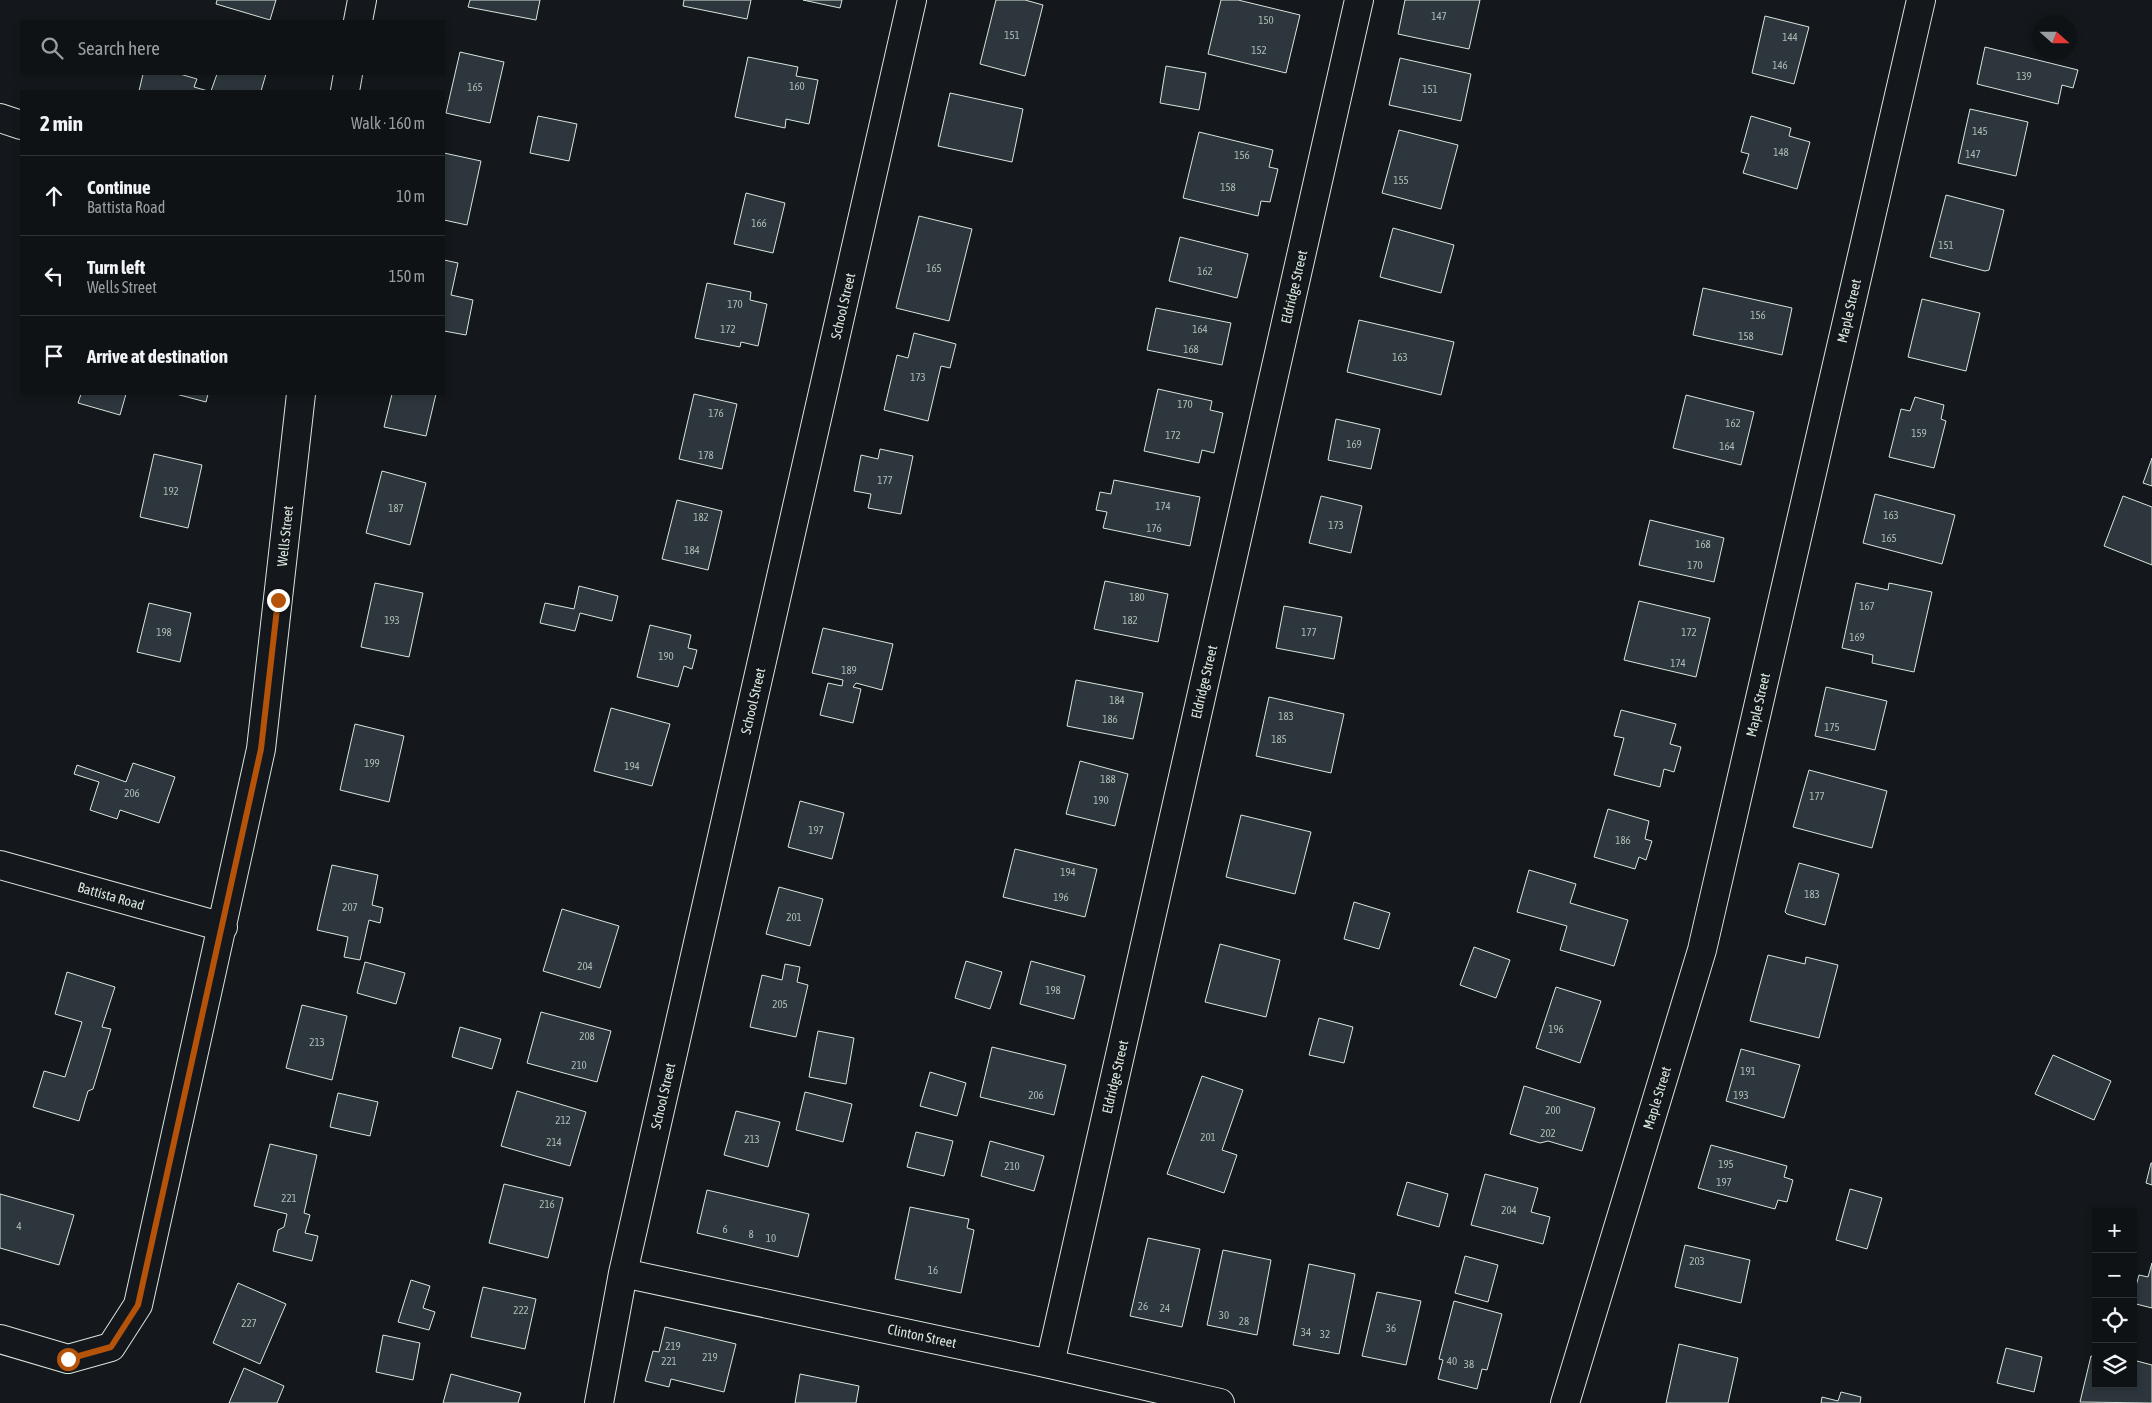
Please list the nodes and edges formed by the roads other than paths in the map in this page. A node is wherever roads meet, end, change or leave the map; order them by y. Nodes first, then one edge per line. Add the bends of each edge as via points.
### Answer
1 (362, 0) edge
2 (912, 0) edge
3 (1358, 0) edge
4 (1921, 0) edge
5 (358, 20) edge
6 (348, 75) edge
7 (345, 90) edge
8 (0, 118) edge
9 (20, 125) edge
10 (301, 395) edge
11 (0, 865) edge
12 (223, 927) junction
13 (623, 1273) junction
14 (0, 1339) edge
15 (1050, 1364) junction
16 (599, 1403) edge
17 (1220, 1403) edge
18 (1565, 1403) edge

1 - 5 street
2 - 13 street, School Street
3 - 15 street, Eldridge Street
4 - 18 street, Maple Street via 1702,950
6 - 7 street
8 - 9 street
10 - 12 street, Wells Street via 261,749
11 - 12 street, Battista Road
12 - 14 street, Wells Street via 138,1305 111,1347 68,1359
13 - 15 street, Clinton Street
13 - 16 street, School Street
15 - 17 street, Clinton Street

